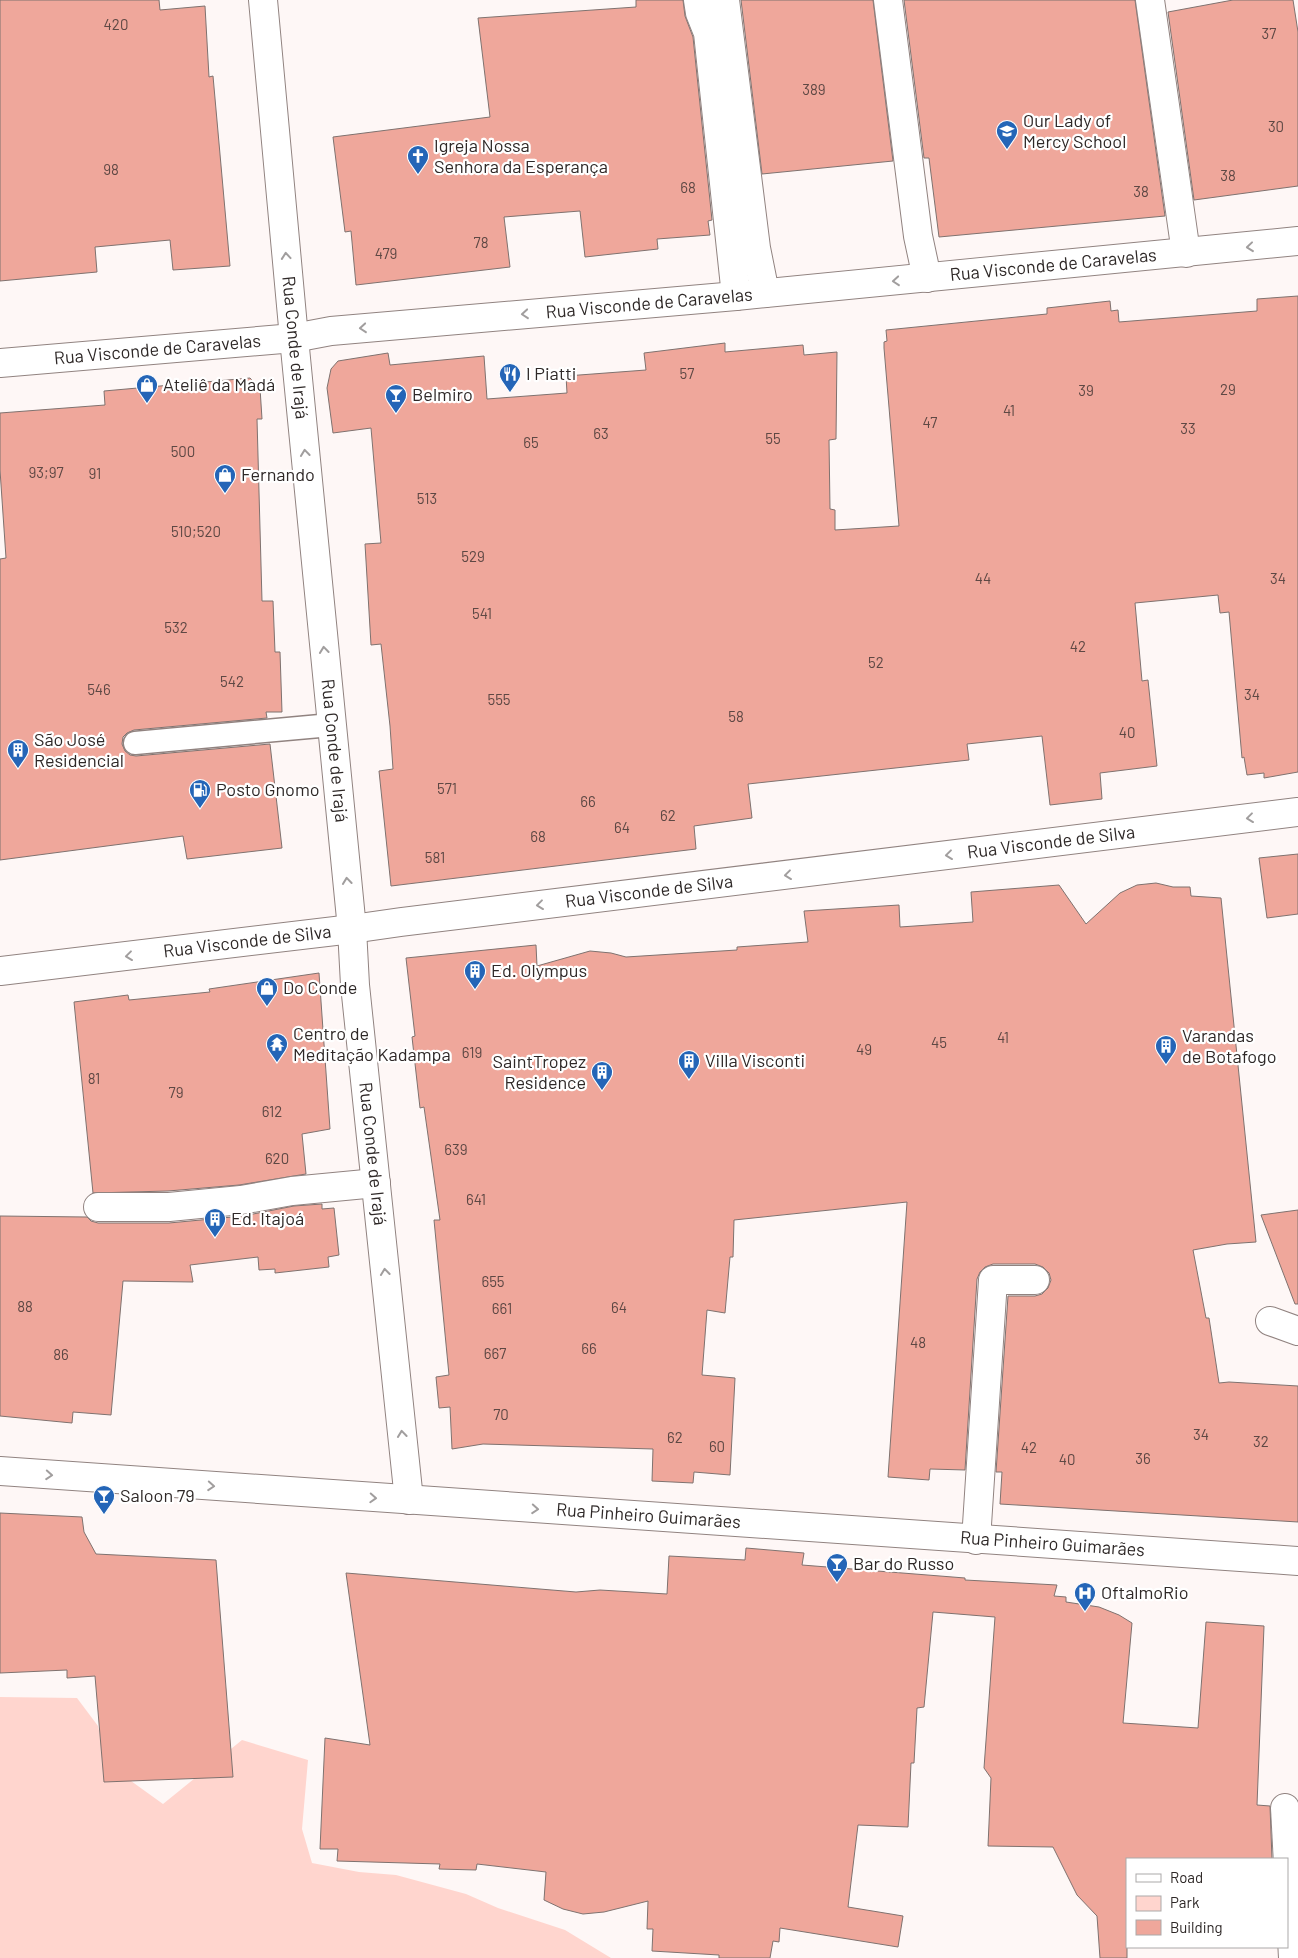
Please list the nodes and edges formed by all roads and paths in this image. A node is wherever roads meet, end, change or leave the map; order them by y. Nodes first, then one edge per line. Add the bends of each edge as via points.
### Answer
1 (263, 0) edge
2 (698, 0) edge
3 (725, 0) edge
4 (888, 0) edge
5 (1150, 0) edge
6 (1298, 241) edge
7 (1186, 253) junction
8 (927, 278) junction
9 (766, 293) junction
10 (736, 296) junction
11 (294, 338) junction
12 (0, 363) edge
13 (332, 725) junction
14 (135, 743) dead end
15 (1298, 812) edge
16 (352, 929) junction
17 (0, 971) edge
18 (376, 1182) junction
19 (98, 1207) dead end
20 (1035, 1280) dead end
21 (1270, 1321) dead end
22 (1298, 1331) edge
23 (0, 1471) edge
24 (409, 1500) junction
25 (976, 1540) junction
26 (1298, 1561) edge
27 (1285, 1808) dead end
28 (1288, 1858) edge
29 (1288, 1864) edge
30 (1293, 1958) edge

11 -> 1 street, Rua Conde de Irajá
2 - 10 street via 708,33
3 - 9 street via 756,248
4 - 8 street via 918,236
5 - 7 street
6 -> 7 street, Rua Visconde de Caravelas
7 - 8 street, Rua Visconde de Caravelas
8 -> 9 street, Rua Visconde de Caravelas
9 - 10 street, Rua Visconde de Caravelas
10 -> 11 street, Rua Visconde de Caravelas via 331,330
11 - 12 street, Rua Visconde de Caravelas
13 -> 11 street, Rua Conde de Irajá
13 - 14 lane
16 -> 13 street, Rua Conde de Irajá
15 -> 16 street, Rua Visconde de Silva
16 -> 17 street, Rua Visconde de Silva
16 - 18 street, Rua Conde de Irajá
18 - 19 street via 178,1206
24 -> 18 street, Rua Conde de Irajá
20 - 25 street via 993,1280
21 - 22 street
23 -> 24 street, Rua Pinheiro Guimarães
24 -> 25 street, Rua Pinheiro Guimarães
25 - 26 street, Rua Pinheiro Guimarães
27 - 28 street
29 - 30 street

